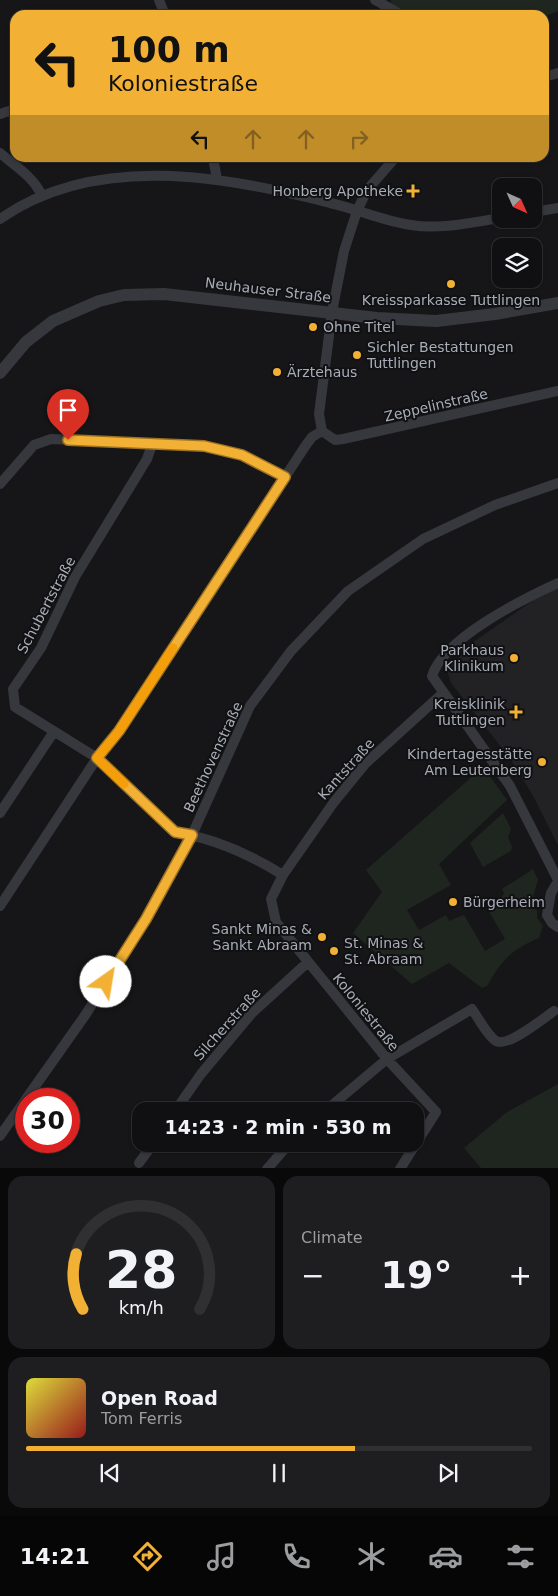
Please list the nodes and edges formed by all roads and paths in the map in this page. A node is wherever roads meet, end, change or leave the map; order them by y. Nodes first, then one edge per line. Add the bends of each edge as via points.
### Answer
1 (375, 0) edge
2 (393, 10) edge
3 (0, 153) edge
4 (10, 161) edge
5 (11, 162) edge
6 (215, 162) edge
7 (392, 162) edge
8 (217, 179) junction
9 (42, 196) junction
10 (558, 208) edge
11 (357, 210) junction
12 (542, 211) edge
13 (0, 219) edge
14 (492, 219) edge
15 (558, 303) edge
16 (332, 312) junction
17 (0, 372) edge
18 (558, 391) edge
19 (322, 431) junction
20 (152, 445) junction
21 (285, 477) junction
22 (558, 483) edge
23 (0, 484) edge
24 (558, 583) edge
25 (443, 693) junction
26 (53, 733) junction
27 (97, 758) junction
28 (0, 813) edge
29 (192, 835) junction
30 (283, 875) junction
31 (558, 881) edge
32 (0, 906) edge
33 (558, 927) edge
34 (308, 962) junction
35 (554, 1011) dead end
36 (387, 1059) junction
37 (34, 1088) edge
38 (181, 1102) edge
39 (336, 1102) edge
40 (15, 1115) edge
41 (0, 1136) edge
42 (147, 1152) edge
43 (282, 1152) edge
44 (139, 1163) dead end
45 (267, 1168) edge
46 (400, 1168) edge

1 - 2 street
3 - 4 street
5 - 9 street via 38,186
6 - 8 street
7 - 11 street via 367,190
8 - 9 street via 117,177 74,185
8 - 11 street
9 - 13 street
10 - 12 street
11 - 14 street via 410,225 432,226
11 - 16 street via 344,251
15 - 16 street, Neuhauser Straße via 436,321
16 - 17 street, Neuhauser Straße via 173,295 124,295 99,301 52,321 26,342
16 - 19 street via 319,414
18 - 19 street, Zeppelinstraße via 343,439 335,440
19 - 21 street via 312,437
20 - 21 street via 183,444 233,453
20 - 23 street via 48,439 34,445
20 - 26 street, Schubertstraße via 147,459 75,577 41,648 13,689 15,707
21 - 27 street via 119,731
22 - 29 street, Beethovenstraße via 495,505 423,538 348,591 291,650 250,706
24 - 25 street via 497,614 465,636 434,670 432,676
25 - 30 street, Kantstraße via 365,764
25 - 31 street via 473,730 510,786
26 - 27 street
26 - 28 street
27 - 29 street via 175,832
27 - 32 street
29 - 30 street via 259,860
29 - 37 street, Beethovenstraße via 146,919
30 - 34 street, Koloniestraße via 271,899 276,922
31 - 33 street via 551,893 547,915
34 - 36 street, Koloniestraße
34 - 38 street, Silcherstraße via 252,1013
35 - 36 street via 509,1041 500,1043 494,1040 472,1009
36 - 39 street
36 - 46 street, Koloniestraße via 436,1112
40 - 41 street, Beethovenstraße
42 - 44 street
43 - 45 street

